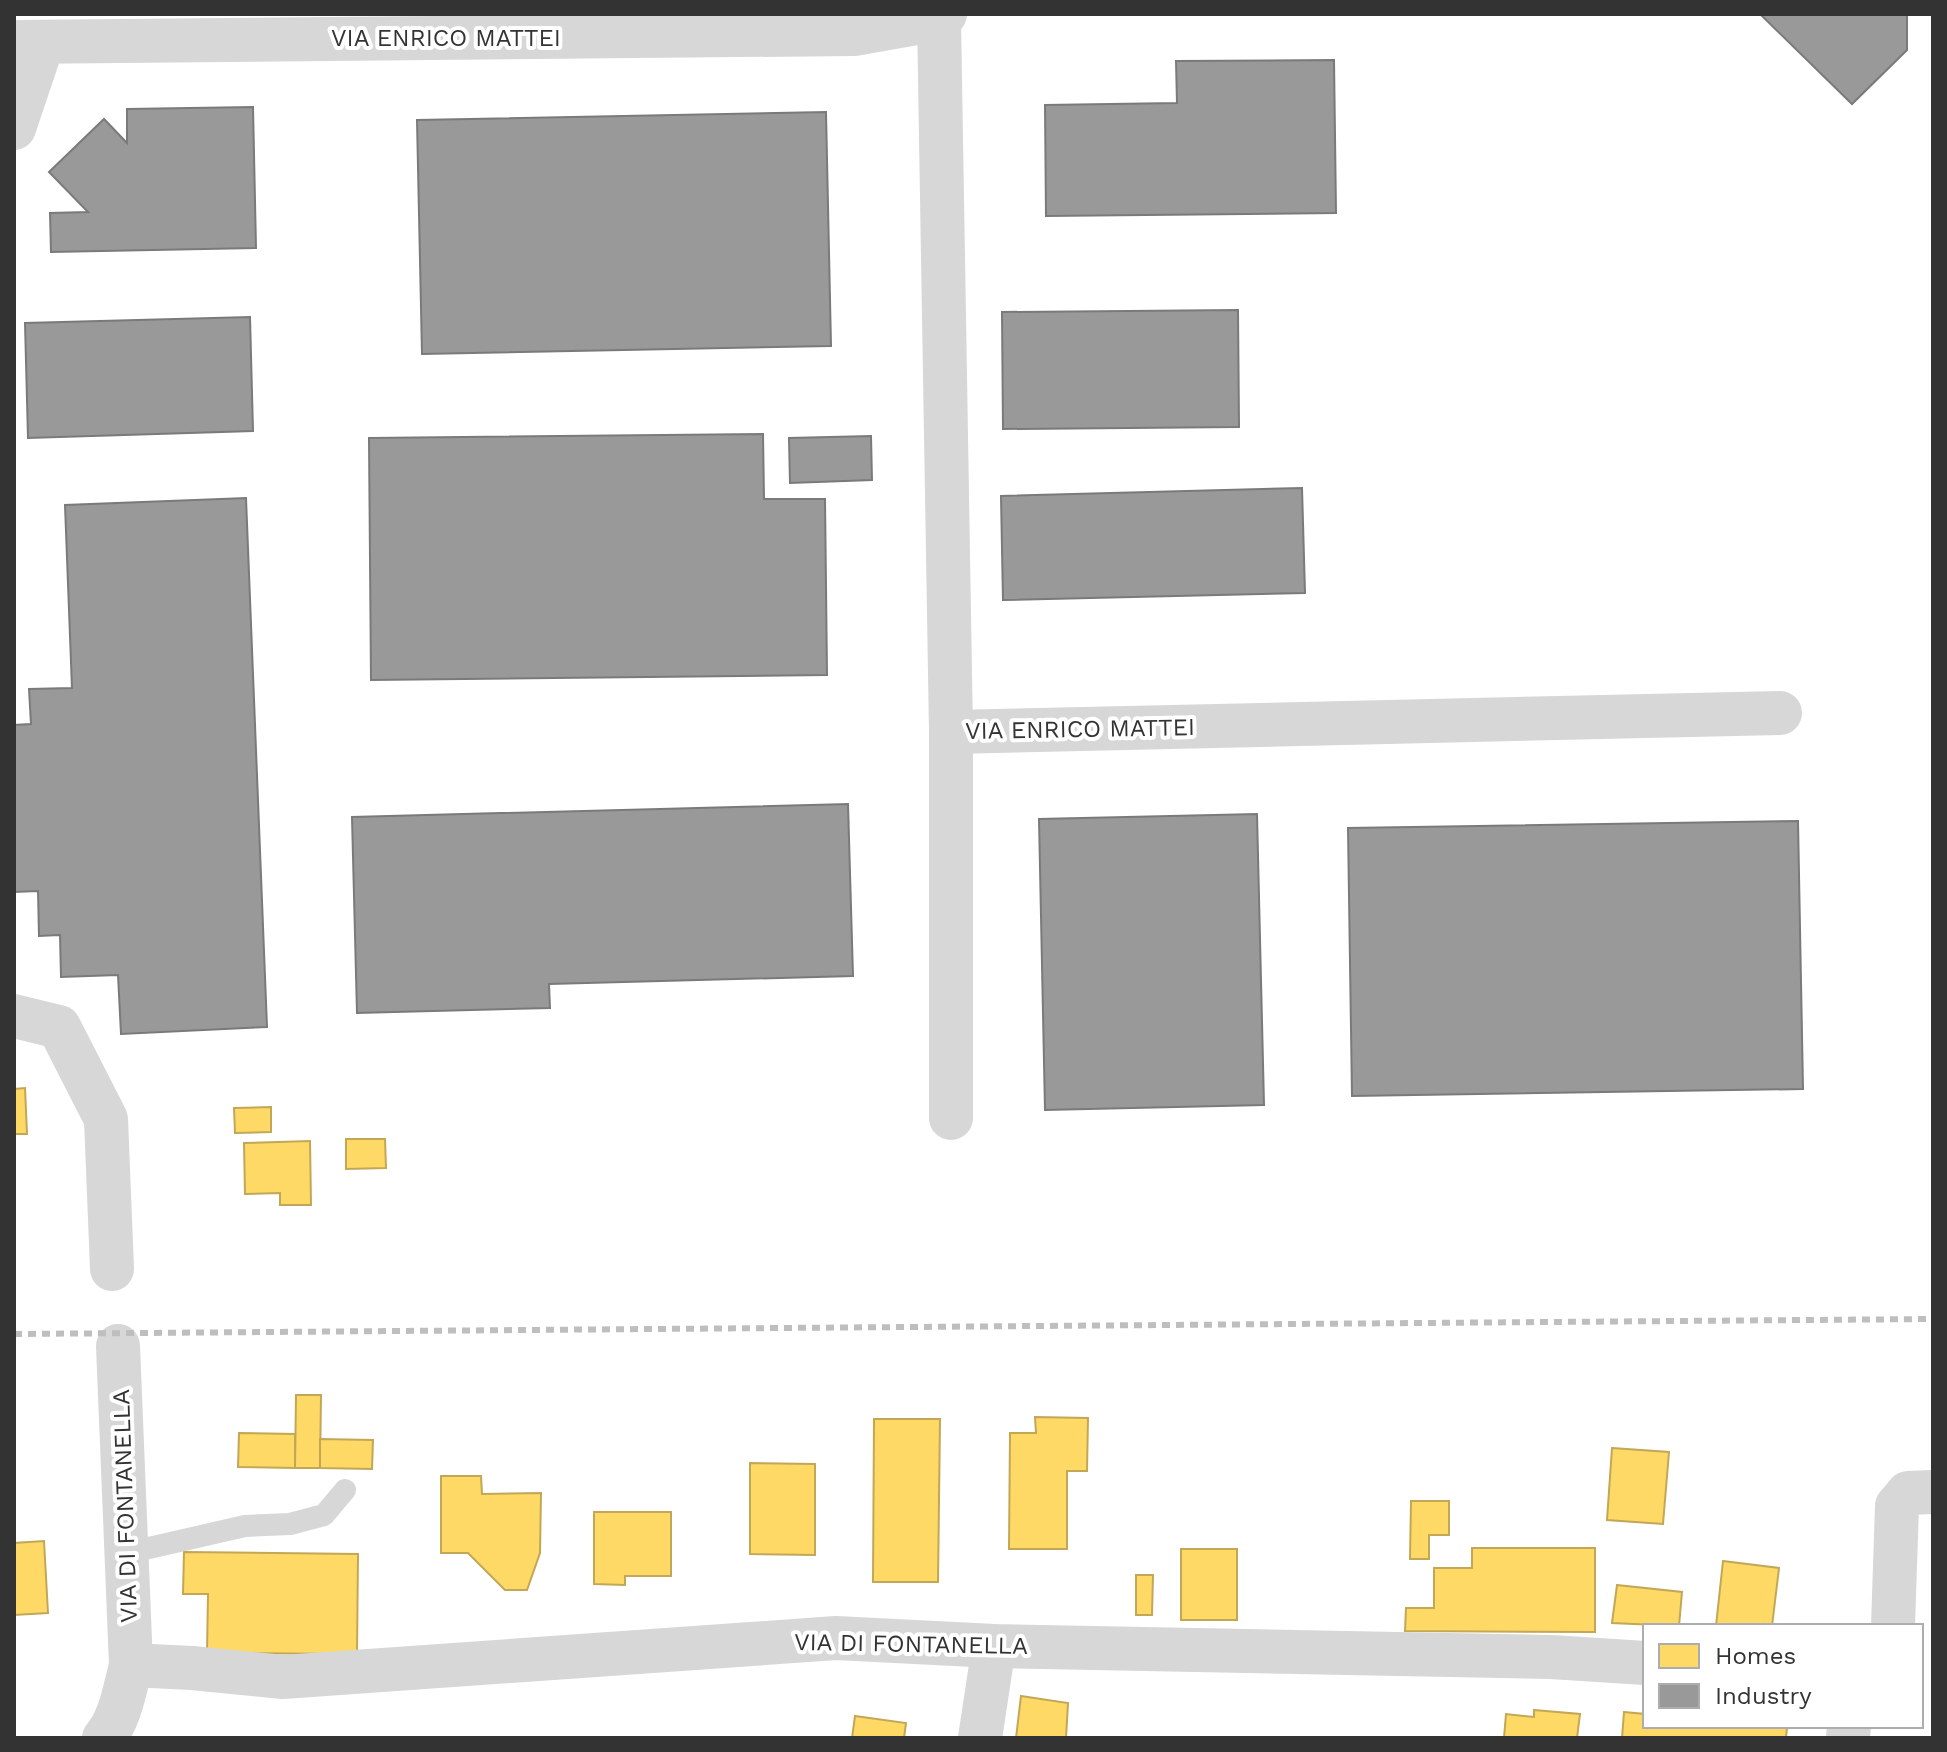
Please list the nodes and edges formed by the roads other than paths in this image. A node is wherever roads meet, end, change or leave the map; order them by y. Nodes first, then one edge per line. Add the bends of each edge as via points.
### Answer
1 (942, 16) edge
2 (264, 26) edge
3 (549, 26) edge
4 (28, 42) edge
5 (14, 128) edge
6 (1780, 713) dead end
7 (951, 732) junction
8 (14, 1016) edge
9 (951, 1118) dead end
10 (112, 1269) dead end
11 (118, 1346) dead end
12 (345, 1490) dead end
13 (1933, 1492) edge
14 (127, 1553) junction
15 (1893, 1624) edge
16 (994, 1646) junction
17 (1643, 1663) edge
18 (131, 1665) junction
19 (104, 1738) edge
20 (980, 1738) edge

1 - 3 street, VIA ENRICO MATTEI via 854,34
1 - 7 street, VIA ENRICO MATTEI
2 - 3 street, VIA ENRICO MATTEI
2 - 4 street, VIA ENRICO MATTEI
4 - 5 street, VIA ENRICO MATTEI
6 - 7 street, VIA ENRICO MATTEI
7 - 9 street
8 - 10 street via 59,1027 106,1119
11 - 14 street, VIA DI FONTANELLA
12 - 14 lane via 324,1515 290,1524 245,1526
13 - 15 street via 1908,1493 1897,1506
14 - 18 street, VIA DI FONTANELLA
16 - 17 street, VIA DI FONTANELLA
16 - 18 street, VIA DI FONTANELLA via 836,1638 283,1677
16 - 20 street
18 - 19 street, VIA DI FONTANELLA via 122,1701

